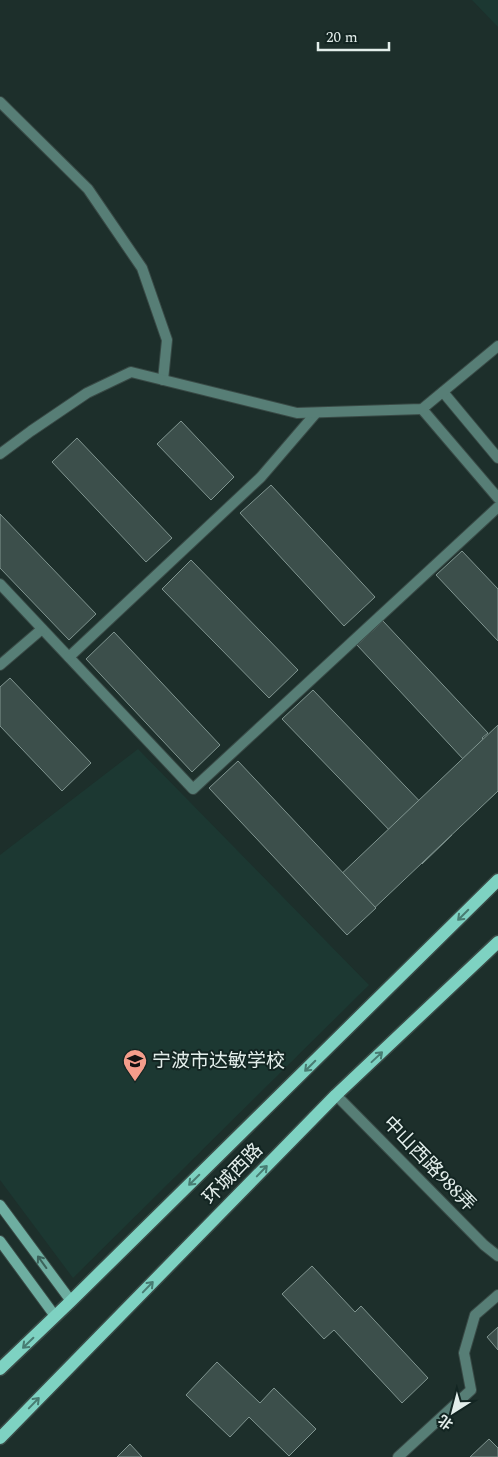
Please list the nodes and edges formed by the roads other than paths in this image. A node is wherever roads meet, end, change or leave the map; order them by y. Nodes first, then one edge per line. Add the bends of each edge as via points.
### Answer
1 (0, 102) edge
2 (498, 346) edge
3 (163, 380) junction
4 (443, 392) junction
5 (422, 409) junction
6 (316, 412) junction
7 (0, 454) edge
8 (498, 458) edge
9 (498, 498) edge
10 (498, 507) edge
11 (0, 584) edge
12 (42, 629) junction
13 (69, 657) junction
14 (0, 665) edge
15 (498, 880) edge
16 (498, 942) edge
17 (336, 1095) junction
18 (0, 1205) edge
19 (0, 1241) edge
20 (498, 1256) edge
21 (498, 1295) edge
22 (71, 1302) junction
23 (55, 1316) junction
24 (0, 1369) edge
25 (0, 1438) edge
26 (398, 1457) edge

1 - 3 street via 88,189 142,268 166,340
2 - 4 street
3 - 6 street via 297,413
3 - 7 street via 130,372 87,393
4 - 5 street
4 - 8 street
5 - 6 street
5 - 9 street
6 - 13 street via 261,477
10 - 13 street via 193,789
11 - 12 street
12 - 13 street
12 - 14 street
15 -> 22 main road, 环城西路
17 -> 16 main road, 环城西路
17 - 20 street, 中山西路988弄
25 -> 17 main road, 环城西路
22 -> 18 street
19 - 23 street
21 - 26 street via 475,1315 464,1353 472,1390
22 - 23 main road, 环城西路
23 -> 24 main road, 环城西路

